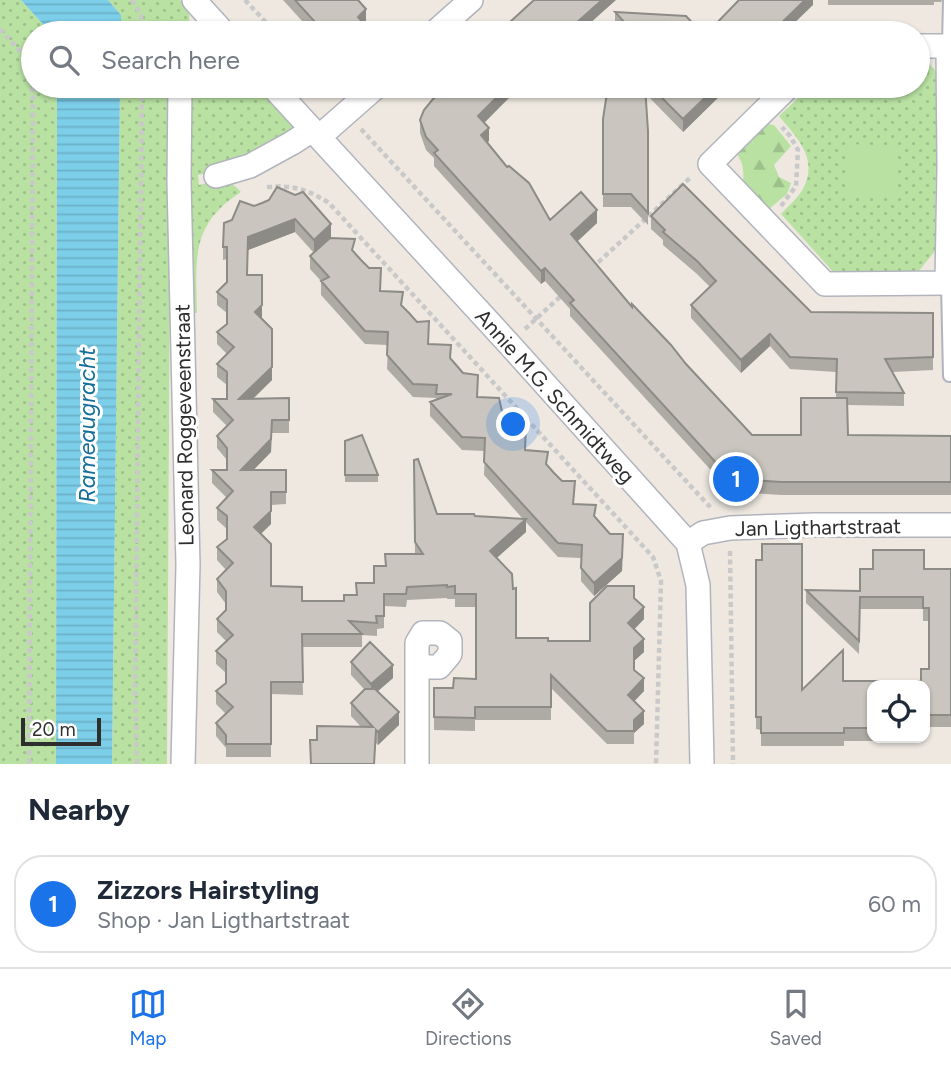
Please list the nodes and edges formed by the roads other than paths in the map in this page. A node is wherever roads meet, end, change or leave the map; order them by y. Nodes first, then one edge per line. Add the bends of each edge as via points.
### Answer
1 (194, 0) edge
2 (471, 0) edge
3 (949, 0) edge
4 (206, 21) edge
5 (447, 21) edge
6 (948, 46) junction
7 (930, 47) edge
8 (180, 98) edge
9 (283, 98) edge
10 (361, 98) edge
11 (777, 98) edge
12 (316, 133) junction
13 (950, 166) edge
14 (216, 176) dead end
15 (947, 283) junction
16 (948, 376) dead end
17 (951, 525) edge
18 (688, 543) junction
19 (418, 667) dead end
20 (183, 764) edge
21 (417, 764) edge
22 (702, 764) edge

1 - 4 street
2 - 5 street
3 - 6 lane
6 - 7 street
6 - 13 street
8 - 20 street, Leonard Roggeveenstraat via 188,565
9 - 12 street, Annie M.G. Schmidtweg
10 - 12 street
11 - 15 street via 710,164 825,284
12 - 14 street via 250,166
12 - 18 street, Annie M.G. Schmidtweg
13 - 15 street
15 - 16 lane
17 - 18 street, Jan Ligthartstraat via 730,528 703,533
18 - 22 street, Annie M.G. Schmidtweg via 698,585
19 - 21 street

